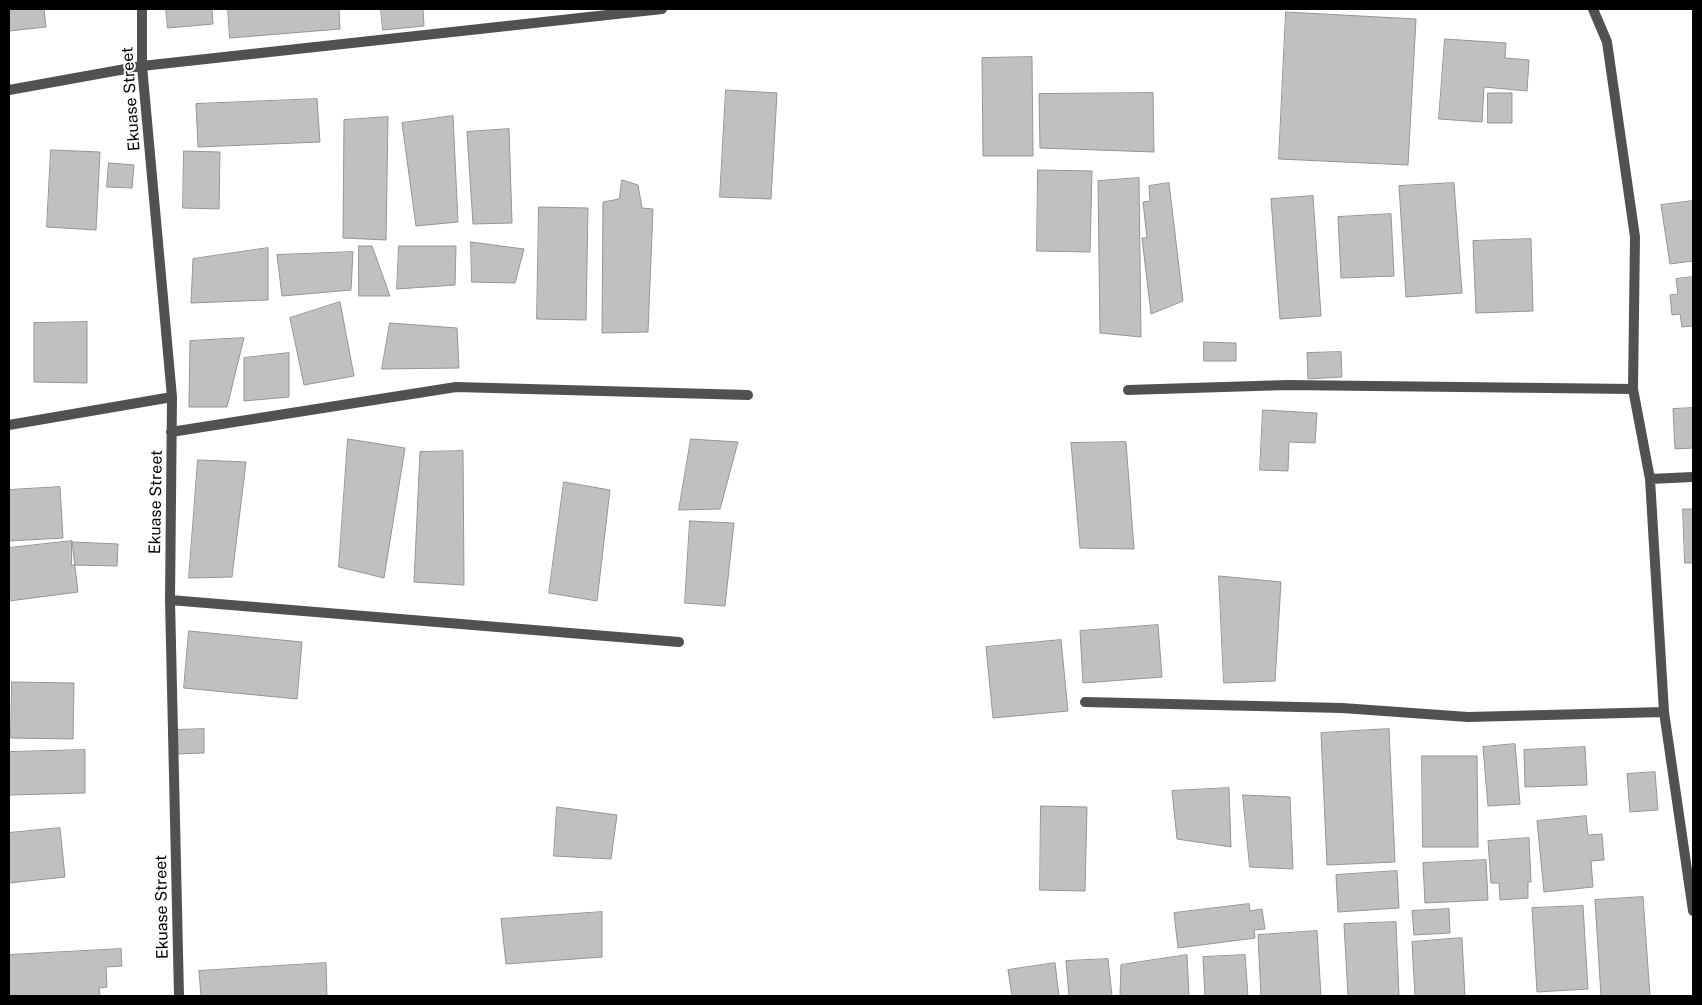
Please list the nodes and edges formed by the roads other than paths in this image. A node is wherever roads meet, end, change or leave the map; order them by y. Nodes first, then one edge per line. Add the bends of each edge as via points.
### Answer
1 (142, 9) edge
2 (662, 9) edge
3 (1593, 9) edge
4 (142, 66) junction
5 (9, 90) edge
6 (1633, 389) junction
7 (1128, 390) dead end
8 (748, 395) dead end
9 (172, 397) junction
10 (9, 425) edge
11 (171, 432) junction
12 (1693, 477) edge
13 (1650, 479) junction
14 (170, 600) junction
15 (679, 642) dead end
16 (1085, 702) dead end
17 (1664, 712) junction
18 (1693, 911) edge
19 (179, 996) edge

1 - 4 street, Ekuase Street
2 - 4 street
3 - 6 street via 1606,42 1635,237
4 - 5 street
4 - 9 street, Ekuase Street
6 - 7 street via 1287,385
6 - 13 street
8 - 11 street via 456,387
9 - 10 street
9 - 11 street, Ekuase Street
11 - 14 street, Ekuase Street
12 - 13 street
13 - 17 street
14 - 15 street
14 - 19 street, Ekuase Street
16 - 17 street via 1342,708 1468,717
17 - 18 street

